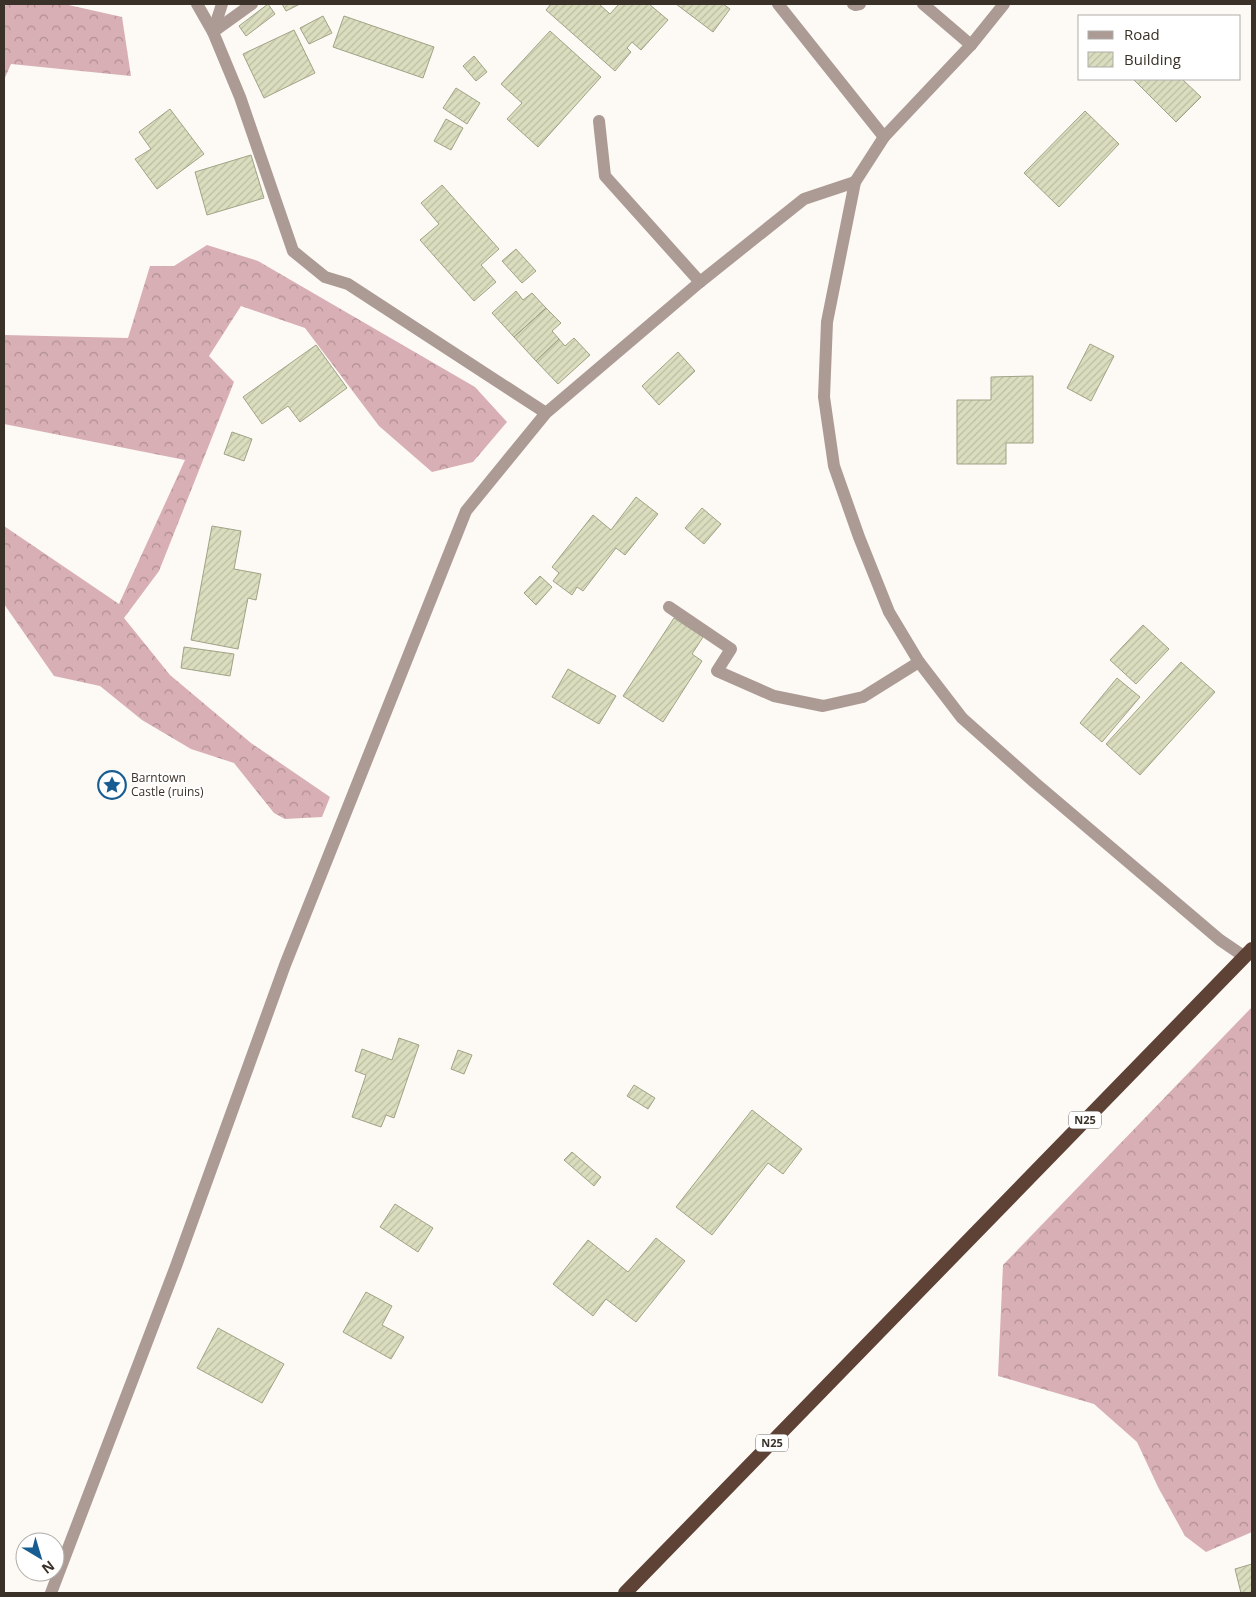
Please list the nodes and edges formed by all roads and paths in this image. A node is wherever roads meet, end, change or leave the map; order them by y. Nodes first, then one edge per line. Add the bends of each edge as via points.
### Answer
1 (197, 4) edge
2 (222, 4) edge
3 (252, 4) edge
4 (778, 4) edge
5 (853, 4) edge
6 (860, 4) edge
7 (923, 4) edge
8 (1004, 4) edge
9 (213, 32) junction
10 (971, 45) junction
11 (599, 121) dead end
12 (884, 136) junction
13 (855, 182) junction
14 (700, 282) junction
15 (546, 414) junction
16 (669, 607) dead end
17 (919, 662) junction
18 (1248, 953) edge
19 (52, 1593) edge
20 (624, 1593) edge

1 - 9 street
2 - 9 street
3 - 9 street
4 - 12 street
5 - 6 street
7 - 10 street
8 - 10 street
9 - 15 street via 240,96 293,251 325,277 348,284
10 - 12 street
11 - 14 street via 605,176
12 - 13 street
13 - 14 street via 804,200
13 - 17 street via 827,322 824,397 834,466 856,528 889,612
14 - 15 street
15 - 19 street via 466,511 285,965 176,1266
16 - 17 street via 731,649 716,671 774,696 823,706 863,697
17 - 18 street via 962,718 1034,782 1220,940
18 - 20 highway, N25

